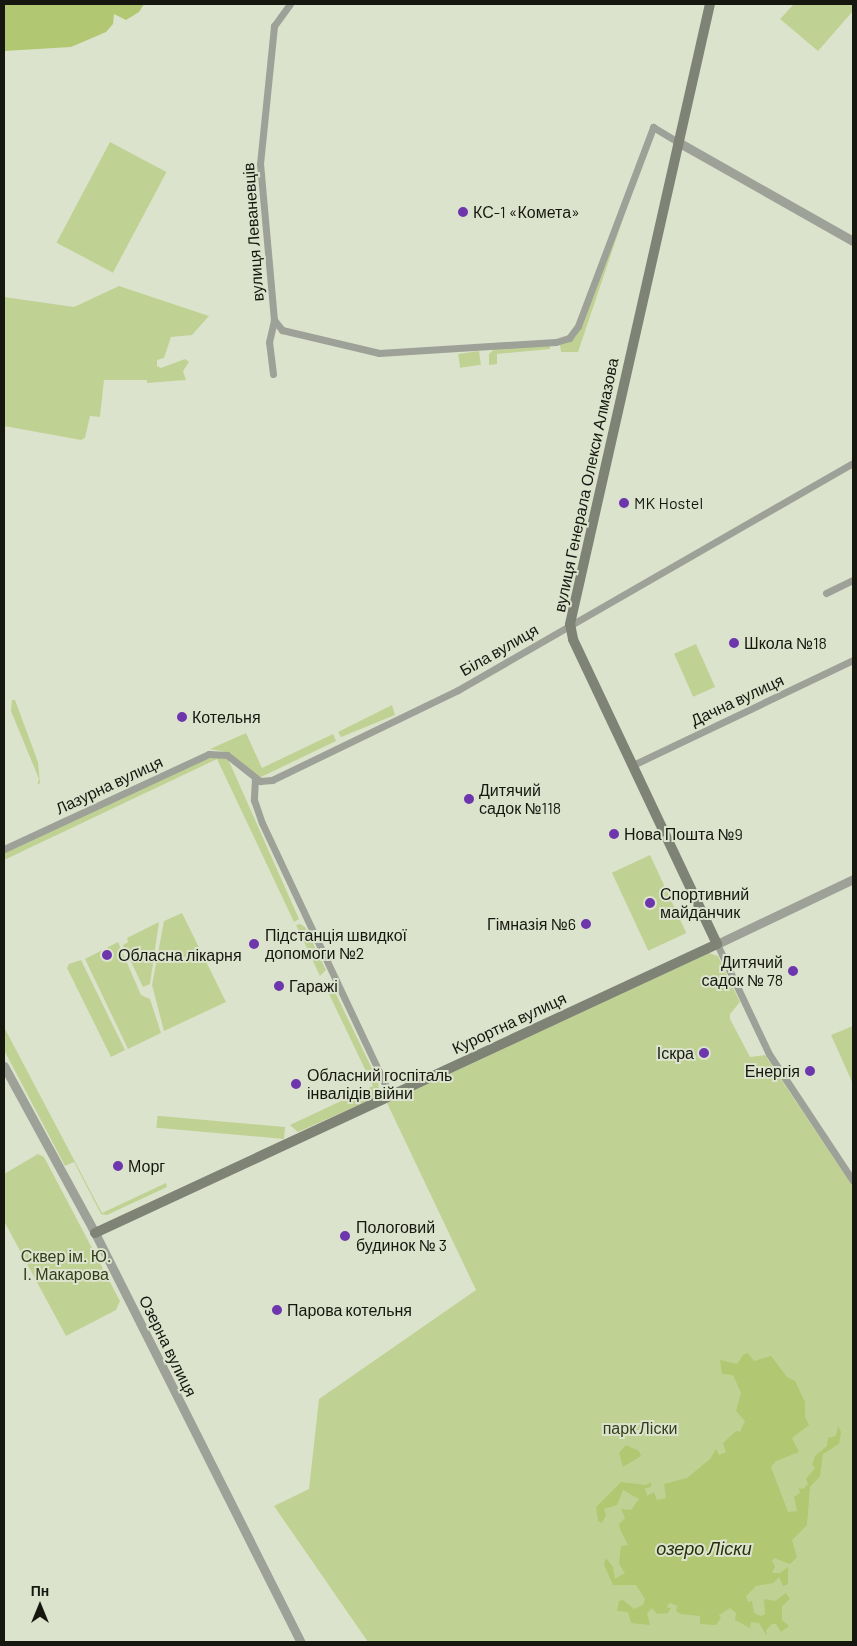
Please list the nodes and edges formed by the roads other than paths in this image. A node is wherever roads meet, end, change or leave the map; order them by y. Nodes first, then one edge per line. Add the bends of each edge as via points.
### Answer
1 (290, 4) edge
2 (710, 4) edge
3 (678, 142) junction
4 (853, 241) edge
5 (274, 320) junction
6 (273, 374) dead end
7 (853, 463) edge
8 (853, 580) edge
9 (826, 594) dead end
10 (570, 624) junction
11 (853, 660) edge
12 (633, 765) junction
13 (255, 778) junction
14 (4, 849) edge
15 (853, 878) edge
16 (717, 944) junction
17 (4, 1066) edge
18 (390, 1095) junction
19 (853, 1181) edge
20 (95, 1233) junction
21 (300, 1642) edge

1 - 5 street, вулиця Леваневців via 274,26 260,164
2 - 3 main road, вулиця Генерала Олекси Алмазова
3 - 4 street
3 - 5 street via 653,127 578,326 569,338 556,342 379,353 282,330
3 - 10 main road, вулиця Генерала Олекси Алмазова
5 - 6 street, вулиця Леваневців via 269,342
7 - 10 street, Біла вулиця
8 - 9 street
10 - 12 main road, вулиця Генерала Олекси Алмазова via 573,639
10 - 13 street, Біла вулиця via 458,690 272,780 260,782
11 - 12 street, Дачна вулиця
12 - 16 main road, вулиця Генерала Олекси Алмазова
13 - 14 street, Лазурна вулиця via 227,755 209,754
13 - 18 street via 254,800 262,824
15 - 16 street, Курортна вулиця
16 - 18 main road, Курортна вулиця
16 - 19 street, вулиця Генерала Олекси Алмазова via 769,1054
17 - 20 street, Озерна вулиця
18 - 20 main road, Курортна вулиця
20 - 21 street, Озерна вулиця

